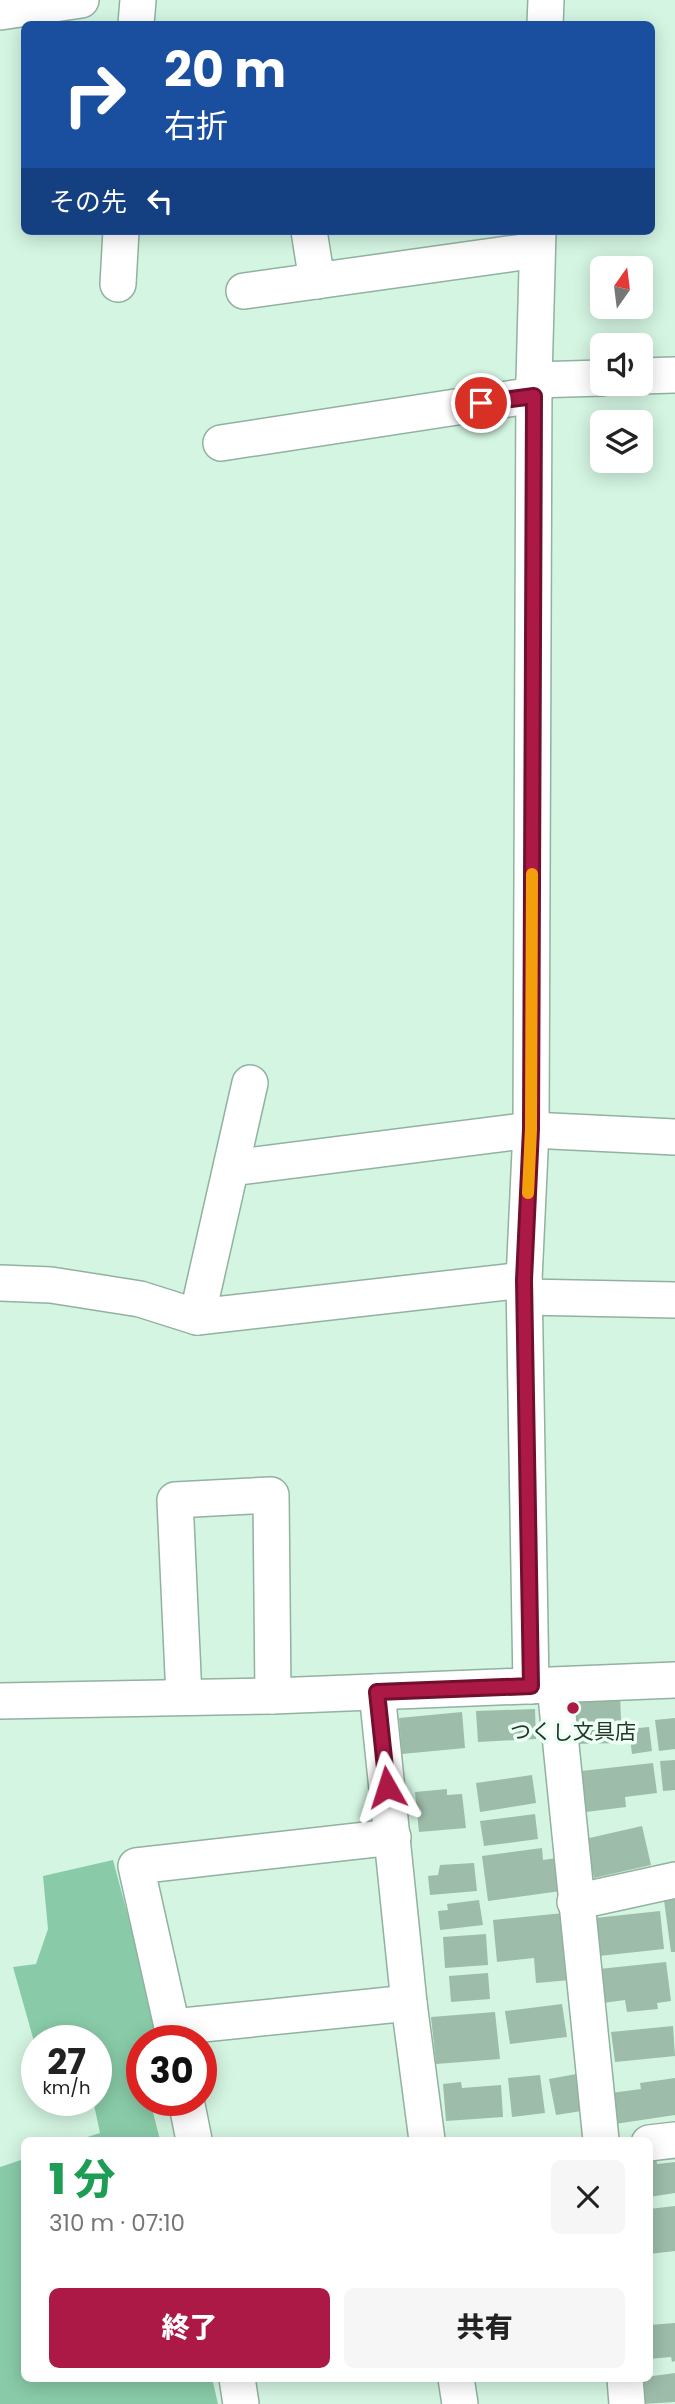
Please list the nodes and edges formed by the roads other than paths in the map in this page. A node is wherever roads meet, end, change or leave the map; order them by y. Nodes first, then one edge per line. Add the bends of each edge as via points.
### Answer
1 (81, 0) edge
2 (138, 0) edge
3 (546, 0) edge
4 (0, 12) edge
5 (136, 21) edge
6 (545, 21) edge
7 (121, 235) edge
8 (310, 235) edge
9 (537, 241) edge
10 (317, 281) junction
11 (118, 284) dead end
12 (244, 291) dead end
13 (675, 375) edge
14 (653, 376) edge
15 (590, 379) edge
16 (534, 388) junction
17 (221, 443) dead end
18 (250, 1083) dead end
19 (531, 1129) junction
20 (675, 1137) edge
21 (231, 1168) junction
22 (0, 1283) edge
23 (524, 1288) junction
24 (675, 1300) edge
25 (197, 1317) junction
26 (675, 1680) edge
27 (543, 1686) junction
28 (377, 1692) junction
29 (273, 1696) junction
30 (184, 1698) junction
31 (0, 1701) edge
32 (393, 1837) junction
33 (675, 1880) edge
34 (575, 1902) junction
35 (410, 2003) junction
36 (172, 2025) edge
37 (217, 2028) edge
38 (189, 2116) edge
39 (193, 2137) edge
40 (427, 2137) edge
41 (601, 2137) edge
42 (675, 2140) edge
43 (653, 2143) edge
44 (238, 2382) edge
45 (457, 2382) edge
46 (625, 2382) edge
47 (241, 2404) edge
48 (460, 2404) edge
49 (627, 2404) edge

1 - 4 street
2 - 5 street
3 - 6 street
7 - 11 street
8 - 10 street
9 - 10 street
9 - 16 street
10 - 12 street
13 - 14 street
15 - 16 street
16 - 17 street
16 - 19 street
18 - 21 street
19 - 20 street
19 - 21 street
19 - 23 street
21 - 25 street
22 - 25 street via 51,1285 140,1299
23 - 24 street
23 - 25 street
23 - 27 street
26 - 27 street
27 - 28 street
27 - 34 street
28 - 29 street
28 - 32 street
29 - 30 street
29 - 30 street via 271,1495 175,1500
30 - 31 street
32 - 35 street
32 - 36 street via 136,1866
33 - 34 street
34 - 41 street
35 - 37 street
35 - 40 street
38 - 39 street
42 - 43 street
44 - 47 street
45 - 48 street
46 - 49 street

